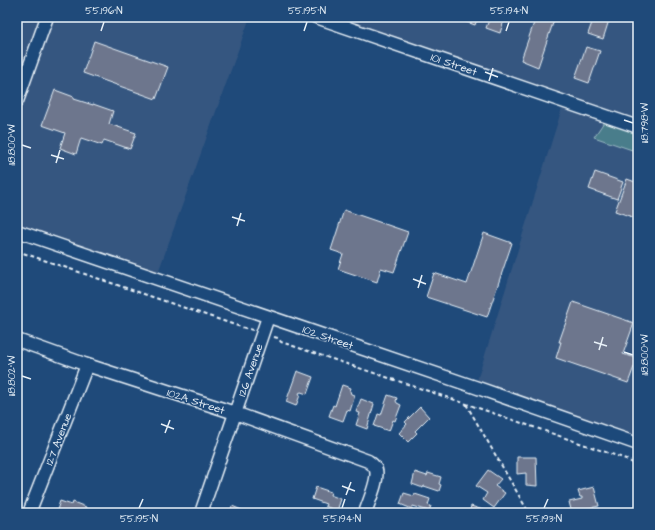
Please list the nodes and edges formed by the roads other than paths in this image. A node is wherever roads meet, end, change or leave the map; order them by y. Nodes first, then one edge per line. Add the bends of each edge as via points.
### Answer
1 (47, 17) edge
2 (316, 17) edge
3 (17, 101) edge
4 (638, 127) edge
5 (17, 231) edge
6 (268, 317) junction
7 (17, 340) edge
8 (87, 365) junction
9 (235, 413) junction
10 (638, 444) edge
11 (29, 513) edge
12 (201, 513) edge
13 (365, 513) edge

1 - 3 street
2 - 4 street, 101 Street
5 - 6 street, 102 Street
6 - 9 street, 126 Avenue
6 - 10 street, 102 Street
7 - 8 street, 102A Street
8 - 9 street, 102A Street
8 - 11 street, 127 Avenue
9 - 12 street, 126 Avenue
9 - 13 street, 102A Street via 360,457 374,465 377,471 376,479

